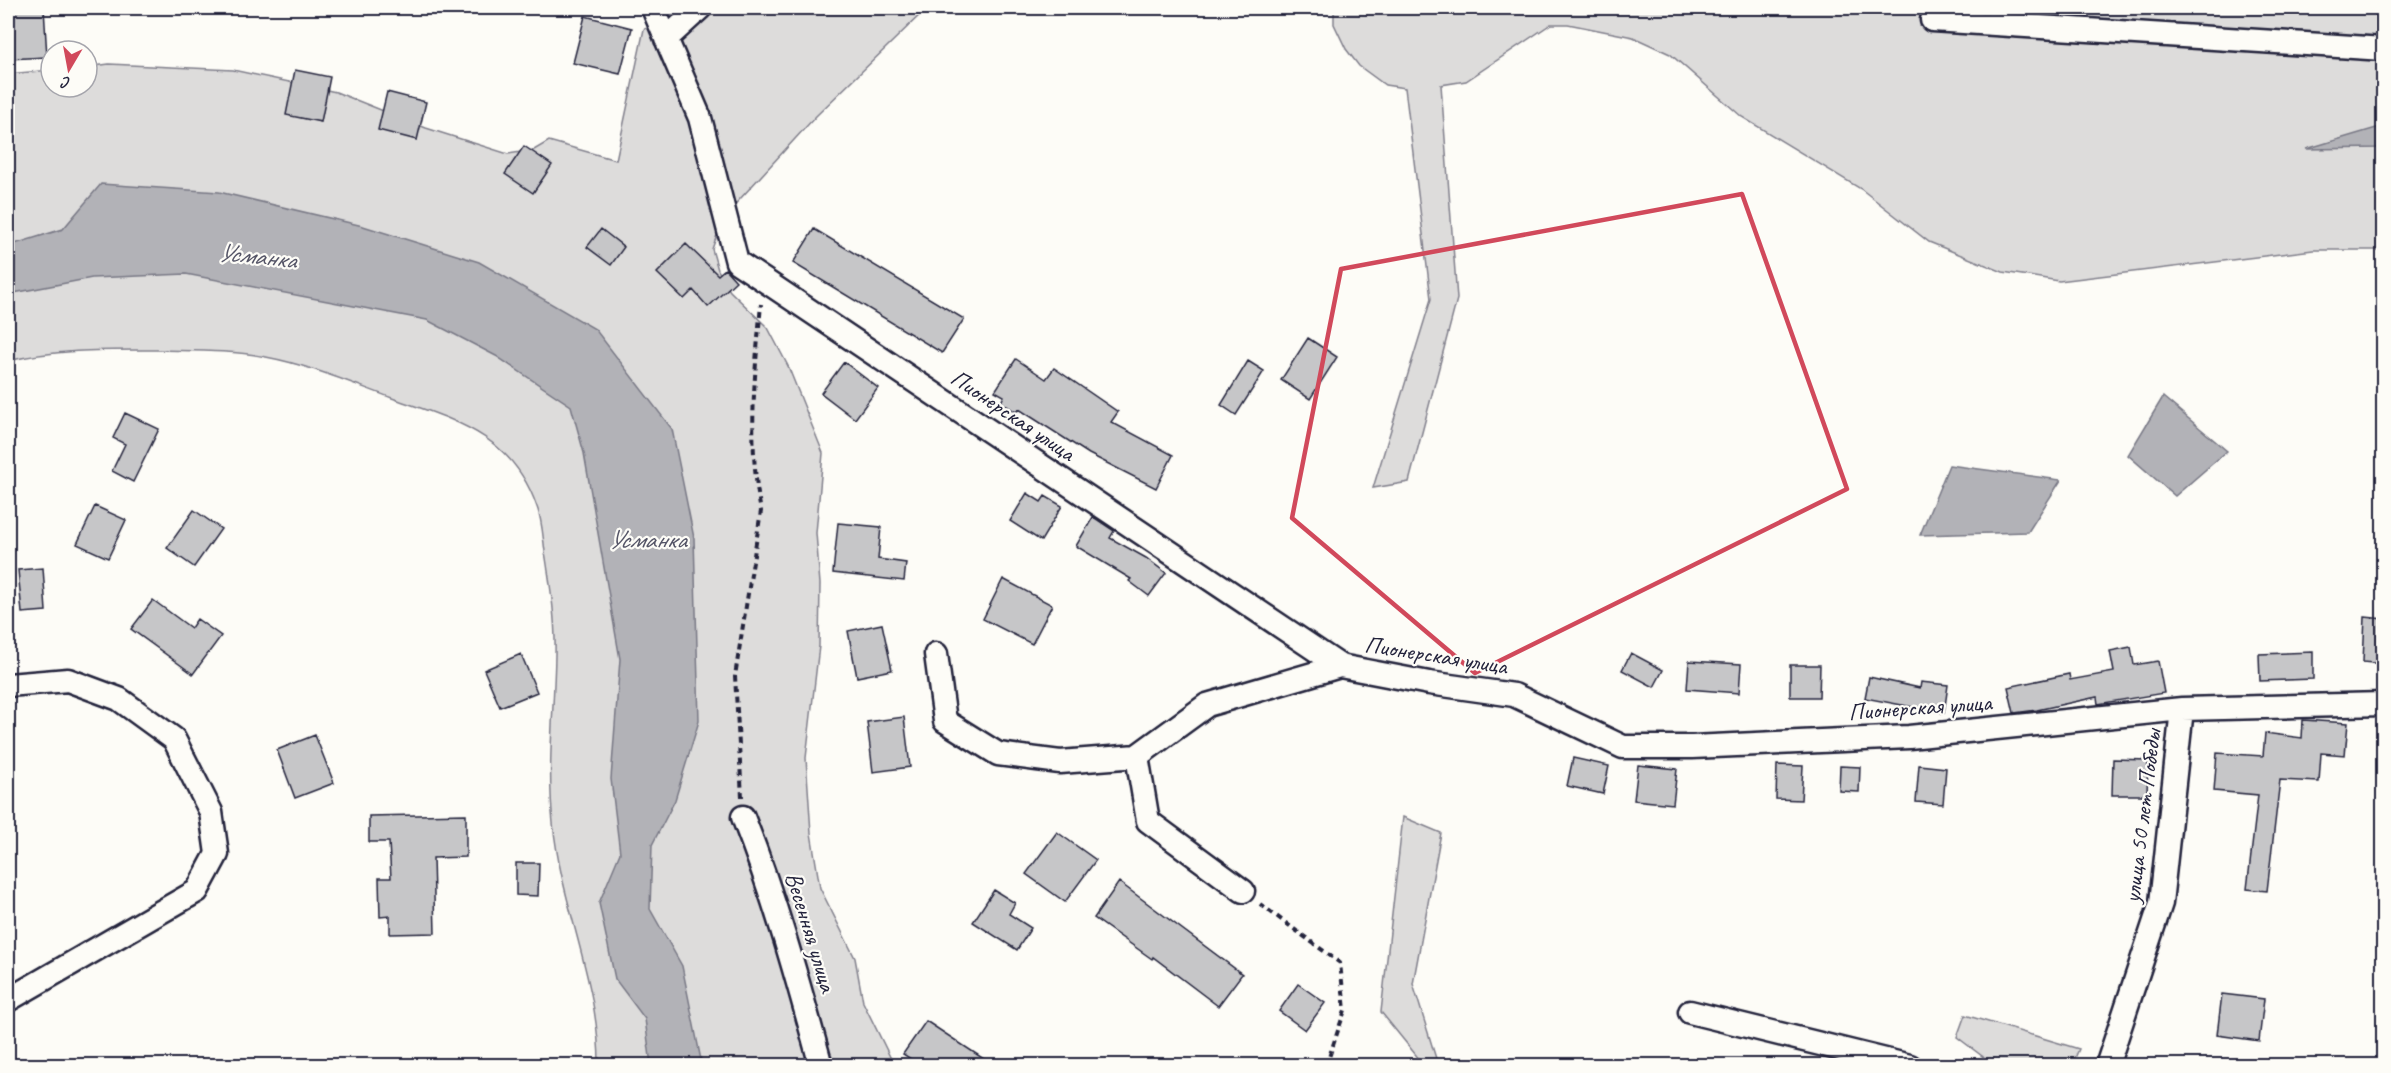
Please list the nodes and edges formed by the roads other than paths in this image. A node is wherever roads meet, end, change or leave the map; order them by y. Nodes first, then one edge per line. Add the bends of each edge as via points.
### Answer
1 (653, 8) edge
2 (700, 8) edge
3 (1932, 20) dead end
4 (666, 39) junction
5 (2384, 49) edge
6 (936, 654) dead end
7 (1340, 666) junction
8 (8, 685) edge
9 (2384, 704) edge
10 (2182, 709) junction
11 (1137, 756) junction
12 (743, 817) road end
13 (1243, 891) road end
14 (8, 1000) edge
15 (1690, 1012) dead end
16 (821, 1065) edge
17 (1910, 1065) edge
18 (2107, 1065) edge

1 - 4 street, Пионерская улица
2 - 4 street
3 - 5 street
4 - 7 street, Пионерская улица via 700,118 737,262
6 - 11 street via 945,722 998,754 1060,762
7 - 10 street, Пионерская улица via 1514,695 1623,747 1909,737
7 - 11 street via 1207,705
8 - 14 street via 68,680 119,699 174,739 212,812 217,854 197,891
9 - 10 street, Пионерская улица
10 - 18 street, улица 50 лет Победы via 2161,903
11 - 13 street via 1148,821
12 - 16 street, Весенняя улица via 770,890
15 - 17 street

